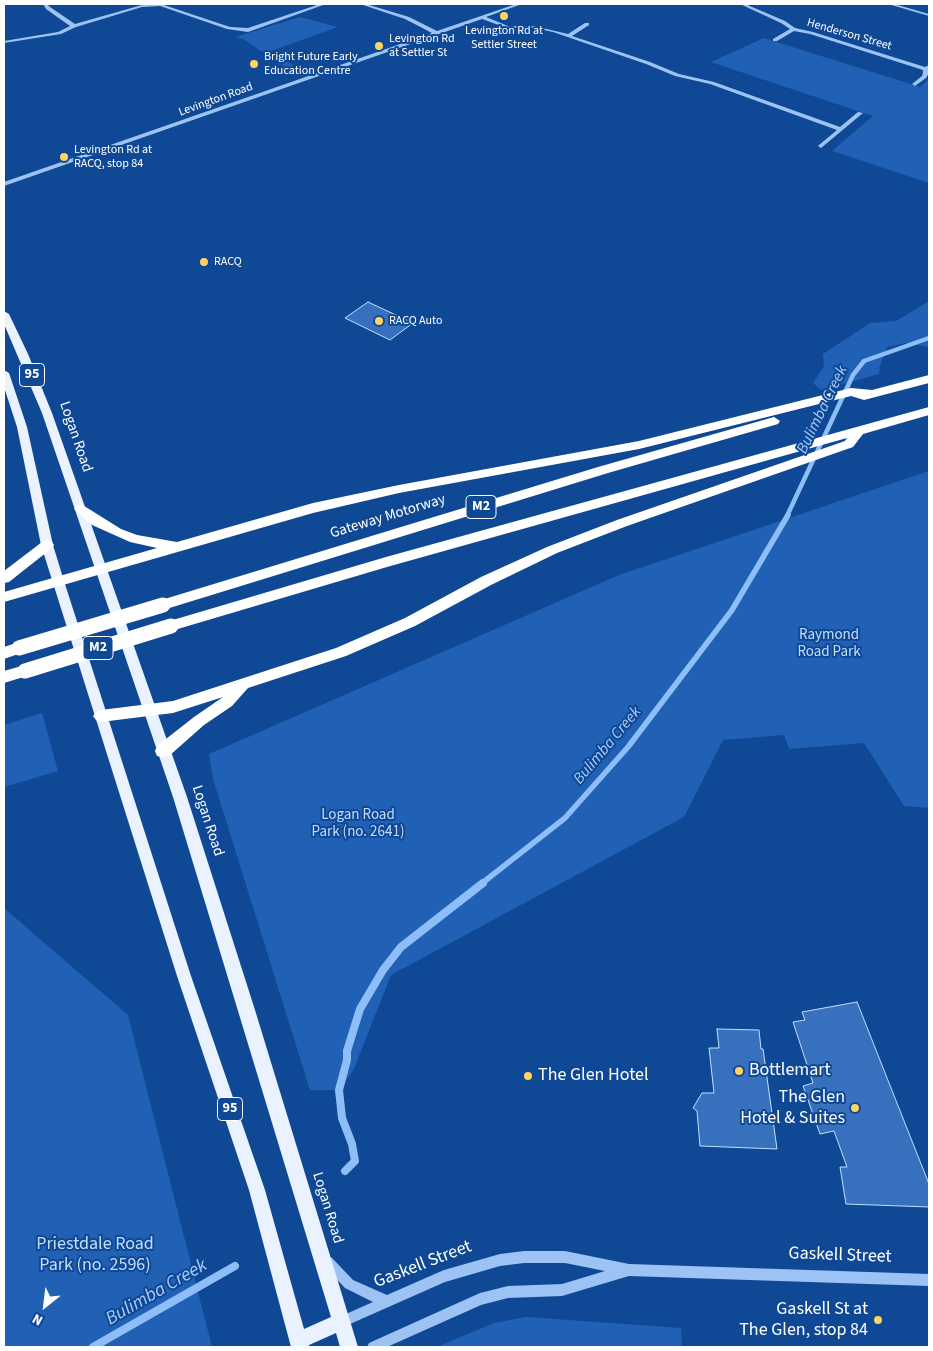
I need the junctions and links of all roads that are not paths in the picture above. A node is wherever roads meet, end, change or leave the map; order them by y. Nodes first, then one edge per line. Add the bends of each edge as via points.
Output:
1 (45, 4) edge
2 (324, 4) edge
3 (362, 4) edge
4 (520, 4) edge
5 (742, 4) edge
6 (890, 4) edge
7 (929, 15) edge
8 (481, 17) junction
9 (587, 24) dead end
10 (74, 26) junction
11 (793, 29) junction
12 (436, 33) junction
13 (568, 36) junction
14 (775, 40) dead end
15 (4, 42) edge
16 (927, 68) edge
17 (915, 84) dead end
18 (860, 112) dead end
19 (841, 129) junction
20 (821, 146) dead end
21 (4, 184) edge
22 (4, 314) edge
23 (4, 373) edge
24 (929, 379) edge
25 (801, 409) junction
26 (929, 411) edge
27 (799, 454) junction
28 (81, 509) junction
29 (48, 545) junction
30 (175, 546) junction
31 (100, 569) junction
32 (4, 578) edge
33 (58, 581) junction
34 (4, 597) edge
35 (4, 653) edge
36 (4, 677) edge
37 (243, 685) junction
38 (150, 711) junction
39 (101, 716) junction
40 (163, 751) junction
41 (321, 1254) junction
42 (629, 1270) junction
43 (929, 1280) edge
44 (385, 1301) junction
45 (341, 1322) junction
46 (299, 1344) edge
47 (349, 1347) edge
48 (373, 1347) edge

1 - 10 street
2 - 10 street via 248,30 229,28 160,5
3 - 12 street via 407,18
4 - 8 street, Levington Road
5 - 11 street, Henderson Street
6 - 7 street
8 - 12 street, Levington Road
8 - 13 street via 507,27 534,27
9 - 13 street
10 - 15 street via 59,33
11 - 14 street
11 - 16 street, Henderson Street
12 - 21 street, Levington Road
13 - 19 street via 677,75 712,82
16 - 17 street via 924,77
18 - 19 street
19 - 20 street
22 - 28 main road, Logan Road / 95 via 38,390
23 - 29 main road, 95 via 22,427
24 - 25 highway, Gateway Motorway / M2
25 - 30 highway via 639,445 398,489
25 - 35 highway, Gateway Motorway / M2, bridge
26 - 27 highway via 858,431 849,444
27 - 36 highway, M2, bridge via 386,562
27 - 37 highway via 561,546 380,636
28 - 30 highway via 116,532
28 - 31 main road, Logan Road / 95
29 - 32 highway
29 - 33 main road, 95
30 - 31 highway
31 - 33 highway
31 - 38 main road, Logan Road / 95
33 - 34 highway
33 - 39 main road, 95
37 - 38 highway
37 - 40 highway via 227,702
38 - 39 highway
38 - 40 main road, Logan Road / 95
39 - 46 main road, 95 via 257,1190
40 - 41 main road, Logan Road / 95 via 201,862
41 - 44 street via 349,1284
41 - 45 main road, Logan Road / 95
42 - 43 street, Gaskell Street
42 - 44 street, Gaskell Street via 566,1257 500,1260 444,1276
42 - 48 street, Gaskell Street via 562,1290 508,1292 480,1299
44 - 45 street, Gaskell Street
45 - 46 main road, Gaskell Street
45 - 47 main road, Logan Road / 95

